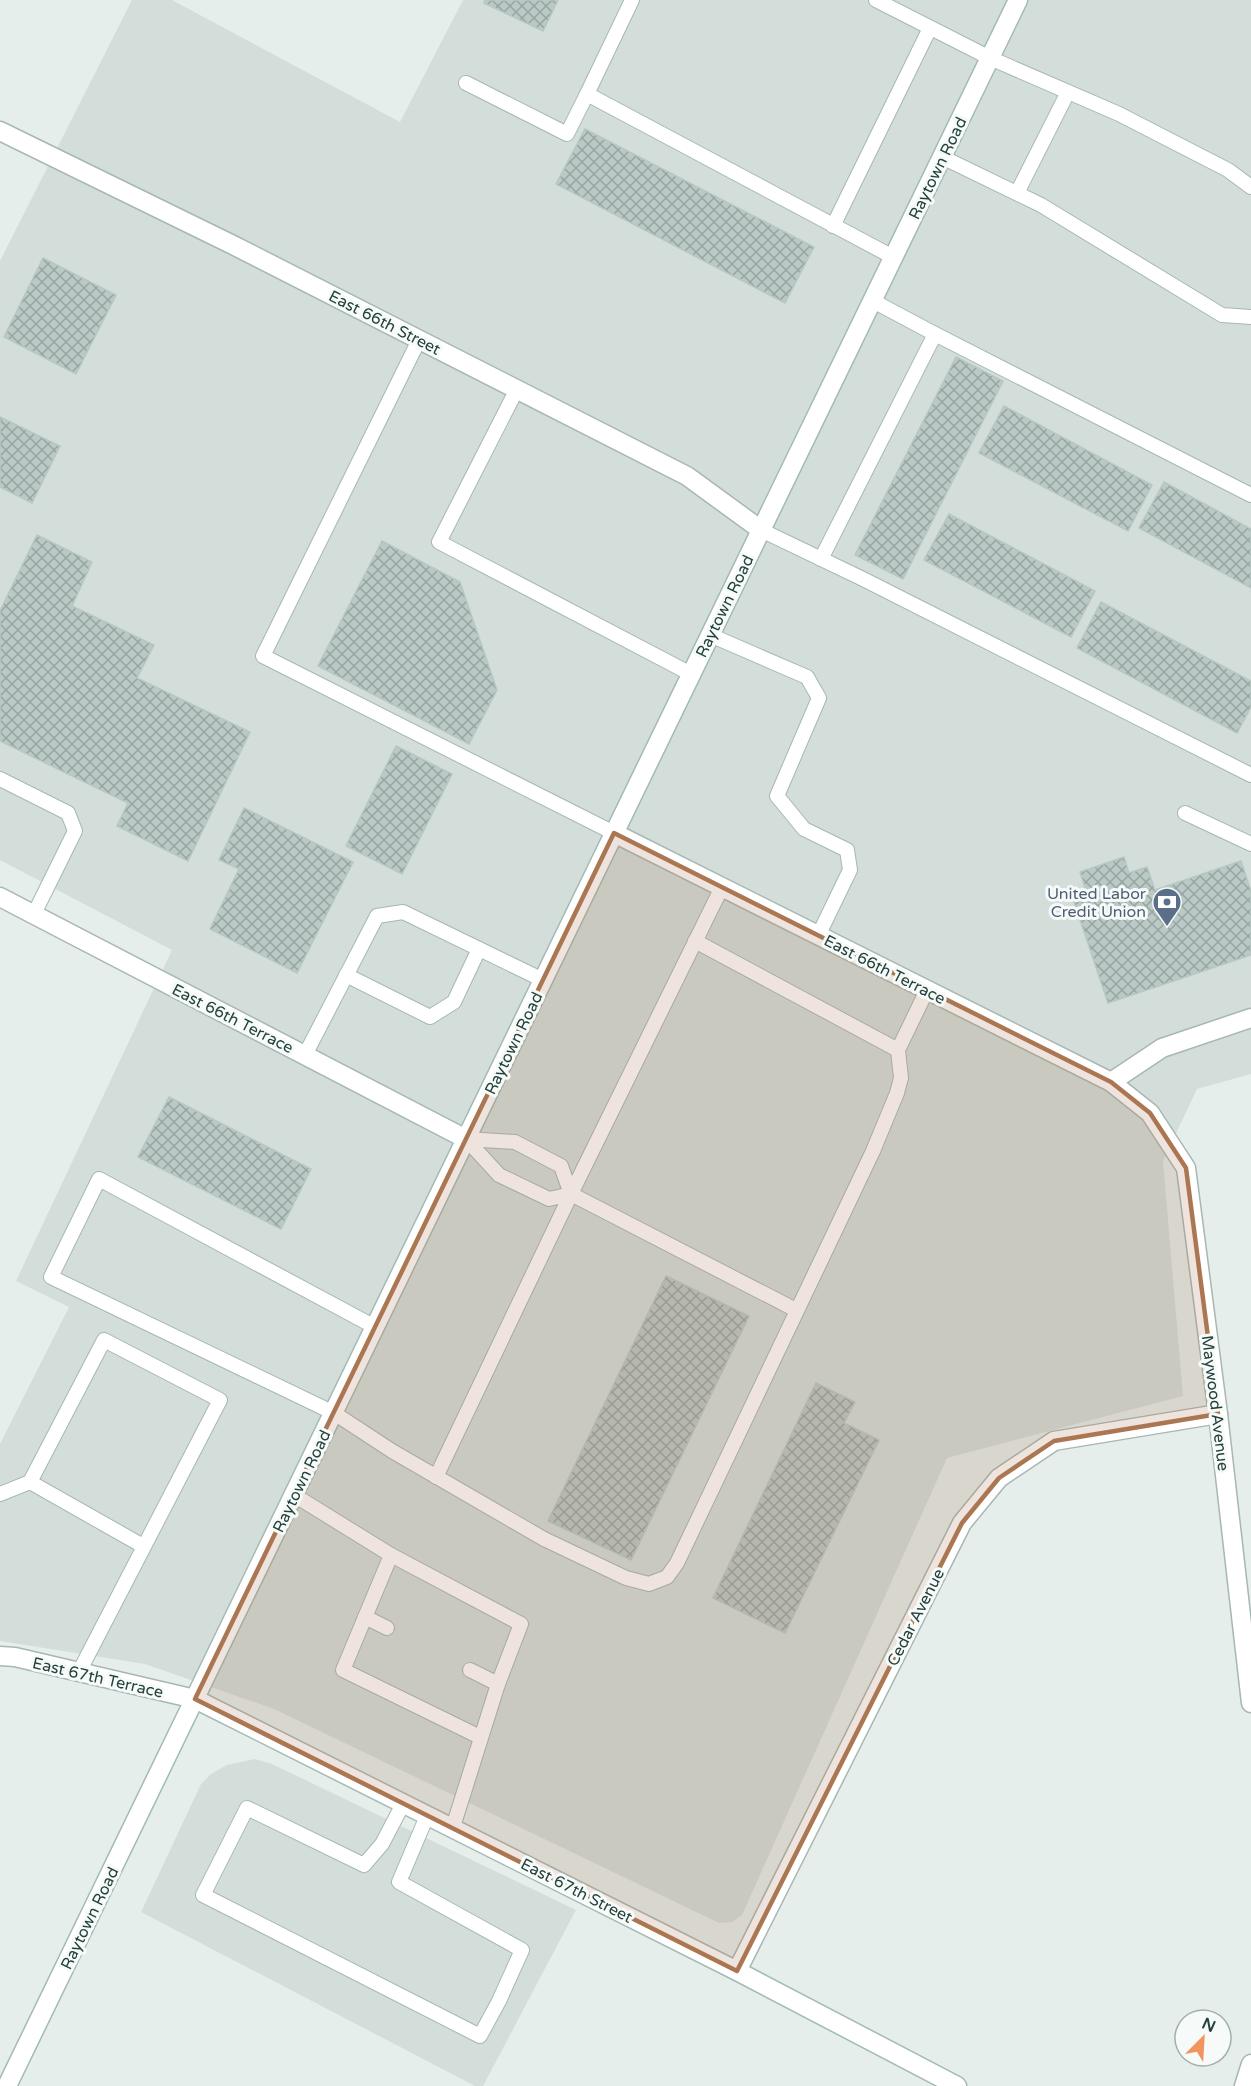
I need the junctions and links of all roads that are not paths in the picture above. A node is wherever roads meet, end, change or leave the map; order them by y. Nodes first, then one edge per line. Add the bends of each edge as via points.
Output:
1 (632, 0) edge
2 (876, 0) edge
3 (1018, 0) edge
4 (930, 28) junction
5 (990, 58) junction
6 (466, 83) dead end
7 (1068, 92) junction
8 (586, 94) junction
9 (0, 131) edge
10 (942, 157) junction
11 (1251, 187) edge
12 (1017, 193) junction
13 (833, 226) junction
14 (893, 257) junction
15 (873, 301) junction
16 (1251, 317) edge
17 (935, 334) junction
18 (419, 340) junction
19 (517, 388) junction
20 (1251, 495) edge
21 (761, 530) junction
22 (821, 559) junction
23 (710, 635) junction
24 (691, 674) junction
25 (1251, 775) edge
26 (0, 779) edge
27 (1185, 813) dead end
28 (614, 833) junction
29 (1251, 844) edge
30 (722, 887) junction
31 (0, 897) edge
32 (34, 914) junction
33 (818, 936) junction
34 (695, 941) junction
35 (479, 949) junction
36 (346, 975) junction
37 (543, 980) junction
38 (927, 990) junction
39 (1251, 1018) edge
40 (898, 1050) junction
41 (304, 1055) junction
42 (1111, 1082) junction
43 (1150, 1113) joint
44 (466, 1139) junction
45 (571, 1194) junction
46 (796, 1310) junction
47 (375, 1327) junction
48 (334, 1413) junction
49 (1218, 1414) junction
50 (436, 1477) junction
51 (30, 1482) junction
52 (0, 1494) edge
53 (294, 1495) junction
54 (143, 1546) junction
55 (391, 1555) junction
56 (365, 1617) junction
57 (387, 1628) dead end
58 (0, 1656) edge
59 (470, 1670) dead end
60 (80, 1672) junction
61 (498, 1684) junction
62 (195, 1699) junction
63 (1251, 1703) edge
64 (480, 1737) junction
65 (403, 1804) junction
66 (427, 1816) junction
67 (453, 1827) junction
68 (737, 1971) junction
69 (1251, 2064) edge
70 (7, 2086) edge
71 (957, 2086) edge
72 (1244, 2086) edge

1 - 8 lane
2 - 4 lane
3 - 5 street, Raytown Road
4 - 5 lane
4 - 13 lane
5 - 7 lane
5 - 10 street, Raytown Road
6 - 8 lane via 567,134
7 - 11 lane via 1218,165
7 - 12 lane
8 - 13 lane
9 - 18 street, East 66th Street
10 - 12 lane
10 - 14 street, Raytown Road
12 - 16 lane via 1222,315
13 - 14 lane
14 - 15 street, Raytown Road
15 - 17 lane
15 - 21 street, Raytown Road
17 - 20 lane
17 - 22 lane
18 - 19 street, East 66th Street
18 - 28 lane via 263,656
19 - 21 street, East 66th Street via 687,476
19 - 24 lane via 439,542
21 - 22 lane
21 - 23 street, Raytown Road
22 - 25 lane
23 - 24 street, Raytown Road
23 - 33 lane via 807,677 819,698 777,796 804,829 847,850 850,870
24 - 28 street, Raytown Road
26 - 32 lane via 68,813 75,831
27 - 29 lane
28 - 30 street, East 66th Terrace
28 - 37 street, Raytown Road
30 - 33 street, East 66th Terrace
30 - 34 lane
31 - 32 street, East 66th Terrace
32 - 41 street, East 66th Terrace
33 - 38 street, East 66th Terrace
34 - 40 lane
34 - 45 lane
35 - 36 lane via 403,912 377,916
35 - 36 lane via 454,1002 430,1017
35 - 37 lane
36 - 41 lane
37 - 44 street, Raytown Road
38 - 40 lane
38 - 42 street, East 66th Terrace
39 - 42 street via 1162,1048
40 - 46 lane via 901,1078 897,1093
41 - 44 street, East 66th Terrace
42 - 43 street, East 66th Terrace
43 - 49 street, Maywood Avenue via 1186,1168
44 - 45 lane via 499,1175 549,1199
44 - 45 lane via 515,1142 561,1166
44 - 47 street, Raytown Road
45 - 46 lane
45 - 50 lane
46 - 50 lane via 677,1563 667,1576 649,1584 626,1578 544,1539
47 - 48 street, Raytown Road
47 - 48 lane via 99,1179 51,1277
48 - 50 lane
48 - 53 street, Raytown Road
49 - 63 street, Maywood Avenue
49 - 68 street, Cedar Avenue via 1054,1441 999,1478 962,1523
51 - 52 lane
51 - 54 lane
51 - 54 lane via 104,1340 220,1400
53 - 55 lane
53 - 62 street, Raytown Road
54 - 60 lane
55 - 56 lane
55 - 61 lane via 521,1624
56 - 57 lane
56 - 64 lane via 342,1670
58 - 60 street, East 67th Terrace
59 - 61 lane
60 - 62 street, East 67th Terrace
61 - 64 lane
62 - 65 street, East 67th Street
62 - 70 street, Raytown Road
64 - 67 lane
65 - 66 street, East 67th Street
65 - 66 lane via 382,1844 364,1865 247,1808 203,1895 480,2036 522,1950 399,1882
66 - 67 street, East 67th Street
67 - 68 street, East 67th Street
68 - 71 street, East 67th Street
69 - 72 street

